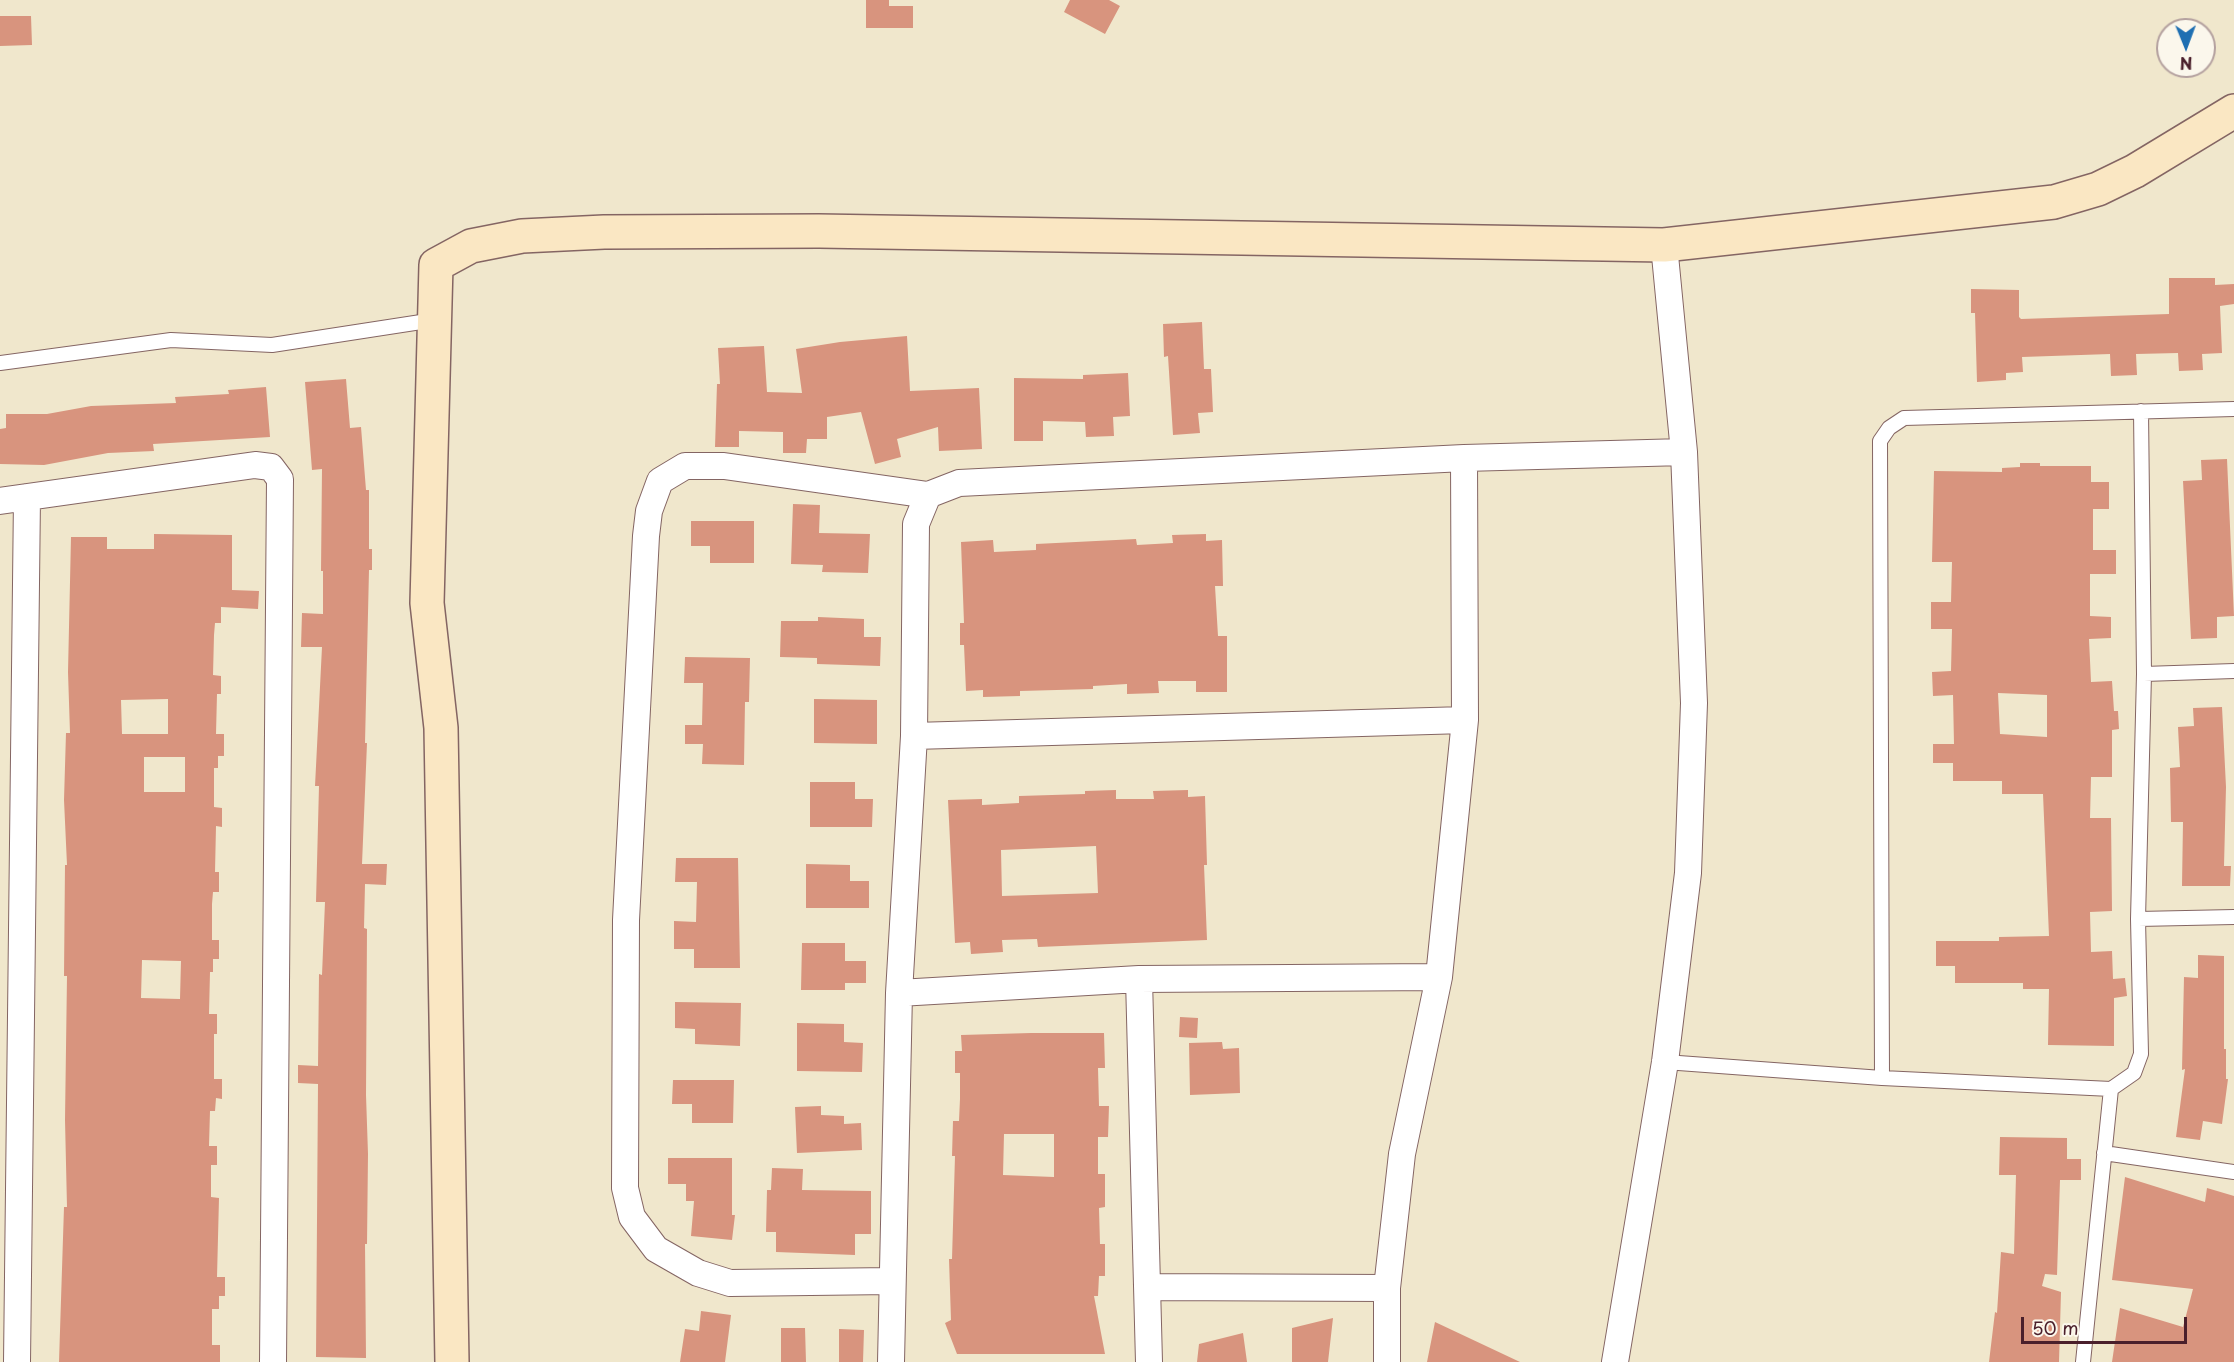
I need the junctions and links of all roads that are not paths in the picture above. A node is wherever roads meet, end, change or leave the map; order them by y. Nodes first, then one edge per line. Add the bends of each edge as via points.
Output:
1 (2234, 111) edge
2 (1664, 245) junction
3 (434, 321) junction
4 (0, 363) edge
5 (2234, 409) edge
6 (2140, 411) junction
7 (1684, 452) junction
8 (1464, 458) junction
9 (928, 495) junction
10 (27, 497) junction
11 (0, 501) edge
12 (2234, 671) edge
13 (2144, 674) junction
14 (1465, 720) junction
15 (914, 736) junction
16 (2234, 917) edge
17 (2138, 919) junction
18 (1439, 977) junction
19 (1139, 979) junction
20 (899, 993) junction
21 (1665, 1062) junction
22 (1882, 1078) junction
23 (2111, 1089) junction
24 (2104, 1153) junction
25 (2234, 1172) edge
26 (891, 1281) junction
27 (1147, 1287) junction
28 (1387, 1288) junction
29 (17, 1362) edge
30 (273, 1362) edge
31 (452, 1362) edge
32 (891, 1362) edge
33 (1149, 1362) edge
34 (1387, 1362) edge
35 (1615, 1362) edge
36 (2084, 1362) edge

1 - 2 street via 2135,171 2098,189 2054,202
2 - 3 street via 819,231 534,236 471,246 436,265
2 - 7 street
3 - 4 lane via 272,345 171,339
3 - 31 street via 427,603 441,728
5 - 6 lane
6 - 13 lane
6 - 22 lane via 1904,418 1889,428 1880,441
7 - 8 street
7 - 21 street via 1694,703 1689,862
8 - 9 street via 959,483
8 - 14 street
9 - 15 street via 916,524
9 - 26 street via 724,466 685,466 660,482 649,511 646,536 626,920 625,1188 632,1217 656,1249 698,1273 730,1283
10 - 11 street
10 - 29 street
10 - 30 street via 255,465 271,467 280,479
12 - 13 lane
13 - 17 lane
14 - 15 street
14 - 18 street
15 - 20 street
16 - 17 lane
17 - 23 lane via 2141,1054 2134,1073
18 - 19 street
18 - 28 street via 1402,1154
19 - 20 street
19 - 27 street
20 - 26 street
21 - 22 lane
21 - 35 street
22 - 23 lane
23 - 24 lane
24 - 25 lane
24 - 36 lane
26 - 32 street
27 - 28 street
27 - 33 street
28 - 34 street

